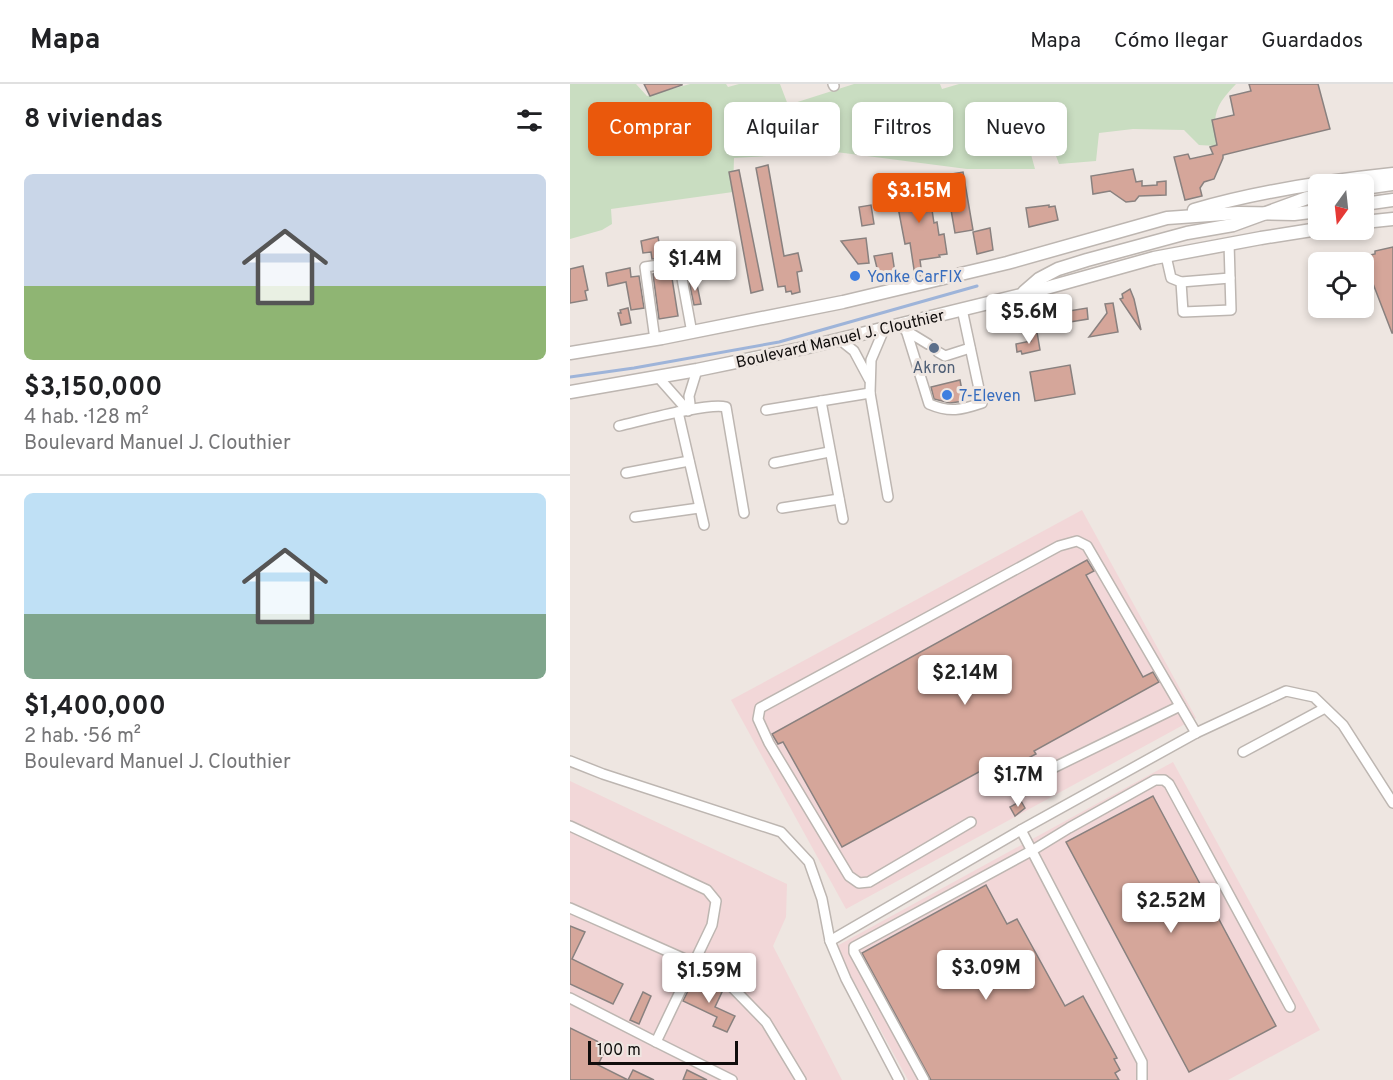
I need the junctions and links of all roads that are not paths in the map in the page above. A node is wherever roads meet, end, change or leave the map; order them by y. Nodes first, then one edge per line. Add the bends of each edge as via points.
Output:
1 (1393, 174) edge
2 (1393, 184) edge
3 (1374, 187) edge
4 (1308, 198) edge
5 (1393, 200) edge
6 (1374, 203) edge
7 (1308, 212) edge
8 (1263, 213) junction
9 (1167, 218) junction
10 (1393, 219) edge
11 (1374, 221) edge
12 (1308, 231) edge
13 (1229, 243) junction
14 (1166, 256) junction
15 (1230, 278) junction
16 (1180, 282) junction
17 (1021, 295) junction
18 (962, 309) junction
19 (885, 327) junction
20 (903, 328) junction
21 (692, 333) junction
22 (839, 339) junction
23 (655, 340) junction
24 (928, 344) dead end
25 (970, 348) junction
26 (938, 352) dead end
27 (570, 354) edge
28 (697, 370) junction
29 (658, 377) junction
30 (870, 381) junction
31 (570, 392) edge
32 (870, 393) junction
33 (820, 401) junction
34 (766, 410) dead end
35 (683, 412) junction
36 (619, 426) dead end
37 (829, 452) junction
38 (689, 461) junction
39 (774, 464) dead end
40 (626, 473) dead end
41 (888, 497) dead end
42 (838, 499) junction
43 (699, 508) junction
44 (782, 508) dead end
45 (744, 513) dead end
46 (635, 517) dead end
47 (843, 519) dead end
48 (704, 525) dead end
49 (1180, 706) junction
50 (1325, 708) junction
51 (1196, 733) junction
52 (1243, 752) dead end
53 (570, 761) edge
54 (1055, 767) dead end
55 (1393, 803) edge
56 (971, 822) dead end
57 (570, 826) edge
58 (1021, 830) junction
59 (1033, 850) junction
60 (570, 908) edge
61 (830, 941) junction
62 (694, 963) junction
63 (570, 998) edge
64 (1290, 1007) dead end
65 (656, 1042) junction
66 (732, 1080) edge
67 (801, 1080) edge
68 (899, 1080) edge
69 (924, 1080) edge
70 (1142, 1080) edge

1 - 9 main road via 1265,193
2 - 3 main road
4 - 8 main road
5 - 6 main road
7 - 8 main road, Boulevard Manuel J. Clouthier
8 - 9 main road, Boulevard Manuel J. Clouthier
8 - 17 main road via 1233,225 1187,233 1058,269
9 - 21 main road, Boulevard Manuel J. Clouthier via 913,286
10 - 11 main road
12 - 13 main road, Boulevard Manuel J. Clouthier
13 - 14 main road, Boulevard Manuel J. Clouthier
13 - 15 street
14 - 16 street via 1171,278
14 - 17 main road, Boulevard Manuel J. Clouthier
15 - 16 street
15 - 16 street via 1231,310 1183,312
17 - 18 main road, Boulevard Manuel J. Clouthier
18 - 20 main road, Boulevard Manuel J. Clouthier
18 - 25 street
19 - 20 main road, Boulevard Manuel J. Clouthier
19 - 22 main road, Boulevard Manuel J. Clouthier
19 - 30 street via 871,360
20 - 24 street
20 - 25 street via 928,404 943,411 982,403
21 - 23 main road, Boulevard Manuel J. Clouthier
21 - 23 street via 679,262 645,267
22 - 28 main road, Boulevard Manuel J. Clouthier
22 - 30 street via 854,351
23 - 27 main road, Boulevard Manuel J. Clouthier
25 - 26 street via 945,356
28 - 29 main road, Boulevard Manuel J. Clouthier
28 - 35 street via 690,404
29 - 31 main road, Boulevard Manuel J. Clouthier
29 - 35 street
30 - 32 street
32 - 33 street
32 - 41 street
33 - 34 street
33 - 37 street
35 - 36 street
35 - 38 street
35 - 45 street via 726,407
37 - 39 street
37 - 42 street
38 - 40 street
38 - 43 street
42 - 44 street
42 - 47 street
43 - 46 street
43 - 48 street
49 - 51 street
49 - 54 street
49 - 56 street via 1087,546 1077,541 1059,546 760,708 758,719 769,743 849,876 859,883 869,882
50 - 51 street via 1314,697 1286,690
50 - 52 street
50 - 55 street via 1343,725
51 - 58 street
53 - 61 street via 781,832 809,862 822,899
57 - 62 street via 707,890 716,901 712,925
58 - 59 street
58 - 61 street
59 - 64 street via 1155,780 1164,780
59 - 69 street via 854,947
59 - 70 street via 1142,1062
60 - 62 street
61 - 68 street
62 - 65 street
62 - 67 street via 730,985 766,1022
63 - 65 street
65 - 66 street

